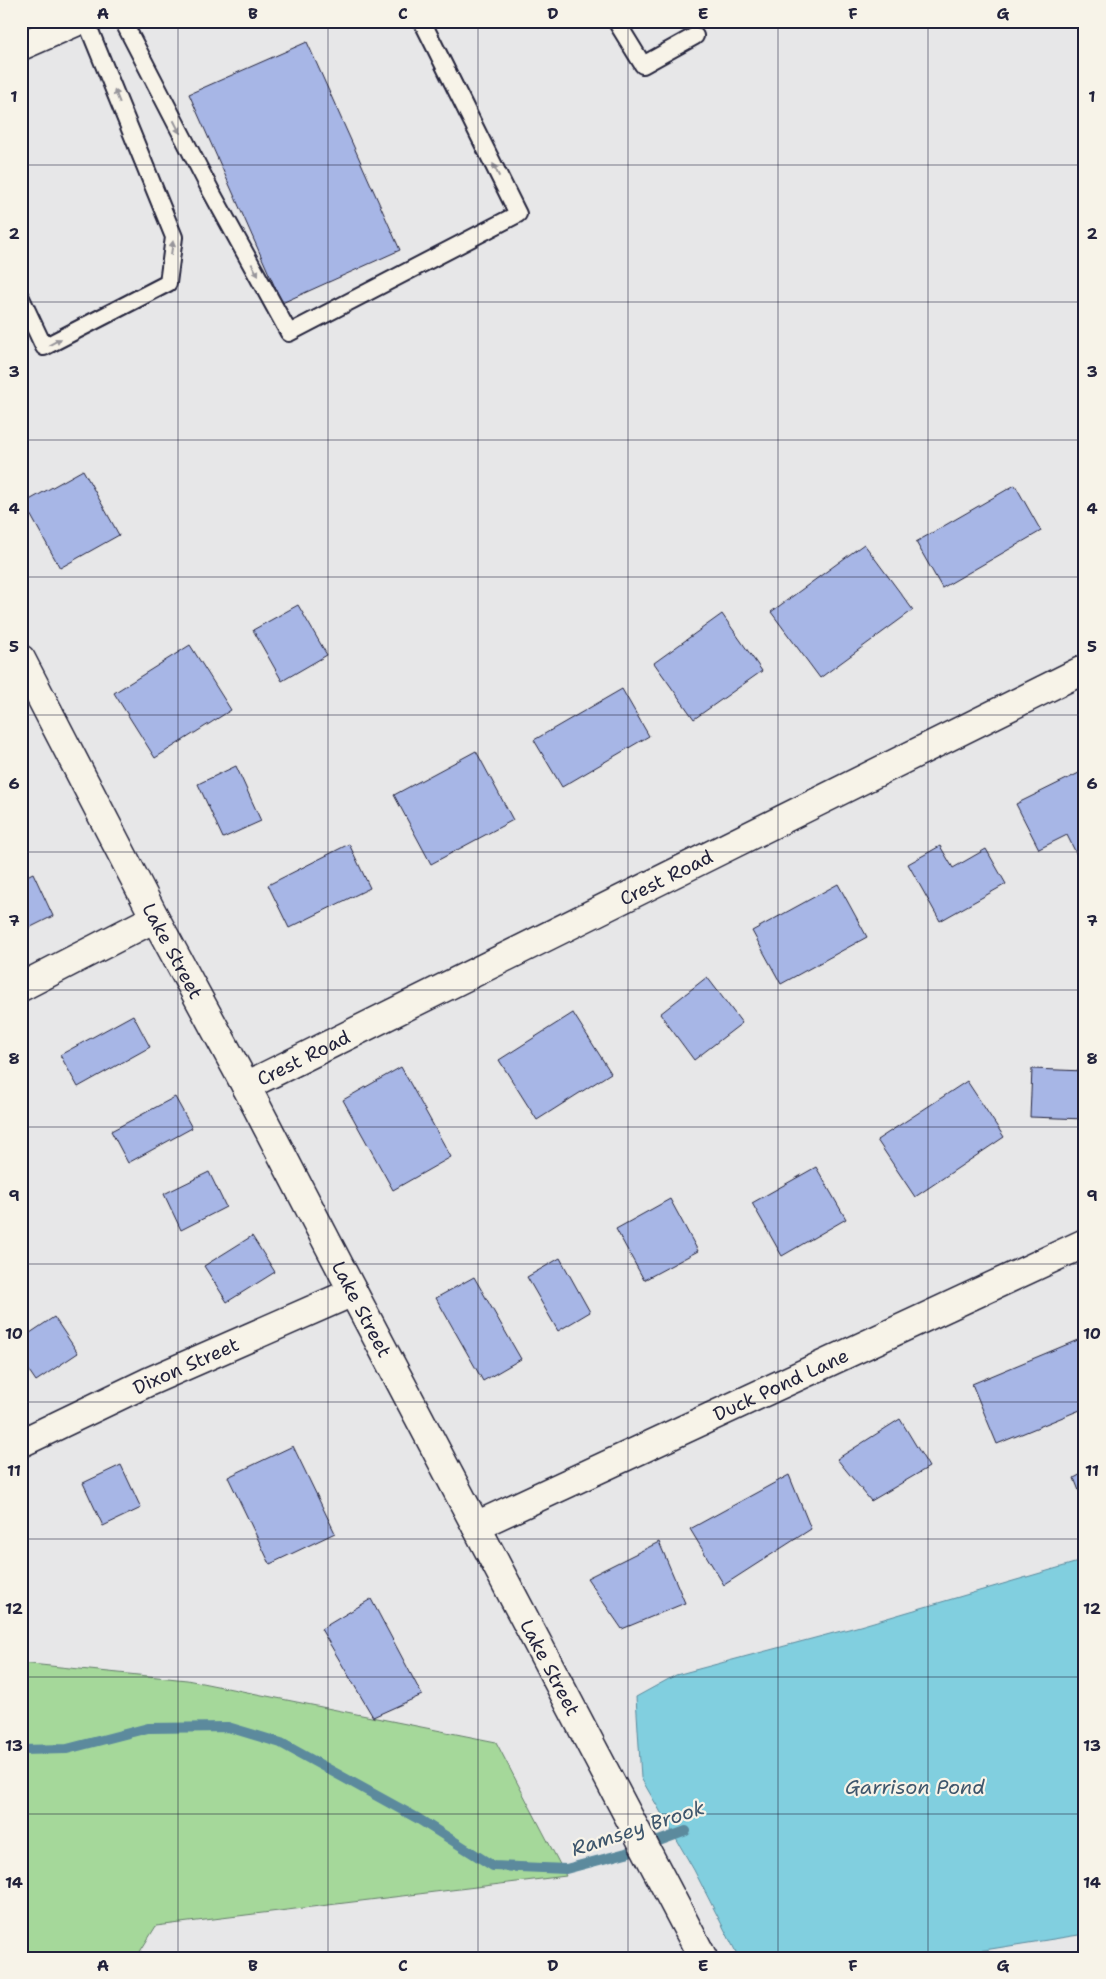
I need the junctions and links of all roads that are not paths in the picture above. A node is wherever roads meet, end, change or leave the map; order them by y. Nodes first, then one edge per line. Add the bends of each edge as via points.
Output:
1 (78, 21) edge
2 (86, 21) edge
3 (123, 21) edge
4 (422, 21) edge
5 (616, 21) edge
6 (695, 36) dead end
7 (21, 46) edge
8 (21, 298) edge
9 (21, 659) edge
10 (1085, 669) edge
11 (156, 918) junction
12 (21, 987) edge
13 (246, 1086) junction
14 (1085, 1243) edge
15 (353, 1292) junction
16 (21, 1443) edge
17 (476, 1526) junction
18 (703, 1958) edge

1 - 7 street
8 -> 2 lane via 44,347 168,283 174,237
3 -> 4 lane via 289,333 518,214
5 - 6 lane via 643,65
9 - 11 street, Lake Street
10 - 13 street, Crest Road
11 - 12 street
11 - 13 street, Lake Street
13 - 15 street, Lake Street
14 - 17 street, Duck Pond Lane
15 - 16 street, Dixon Street via 148,1382
15 - 17 street, Lake Street
17 - 18 street, Lake Street

